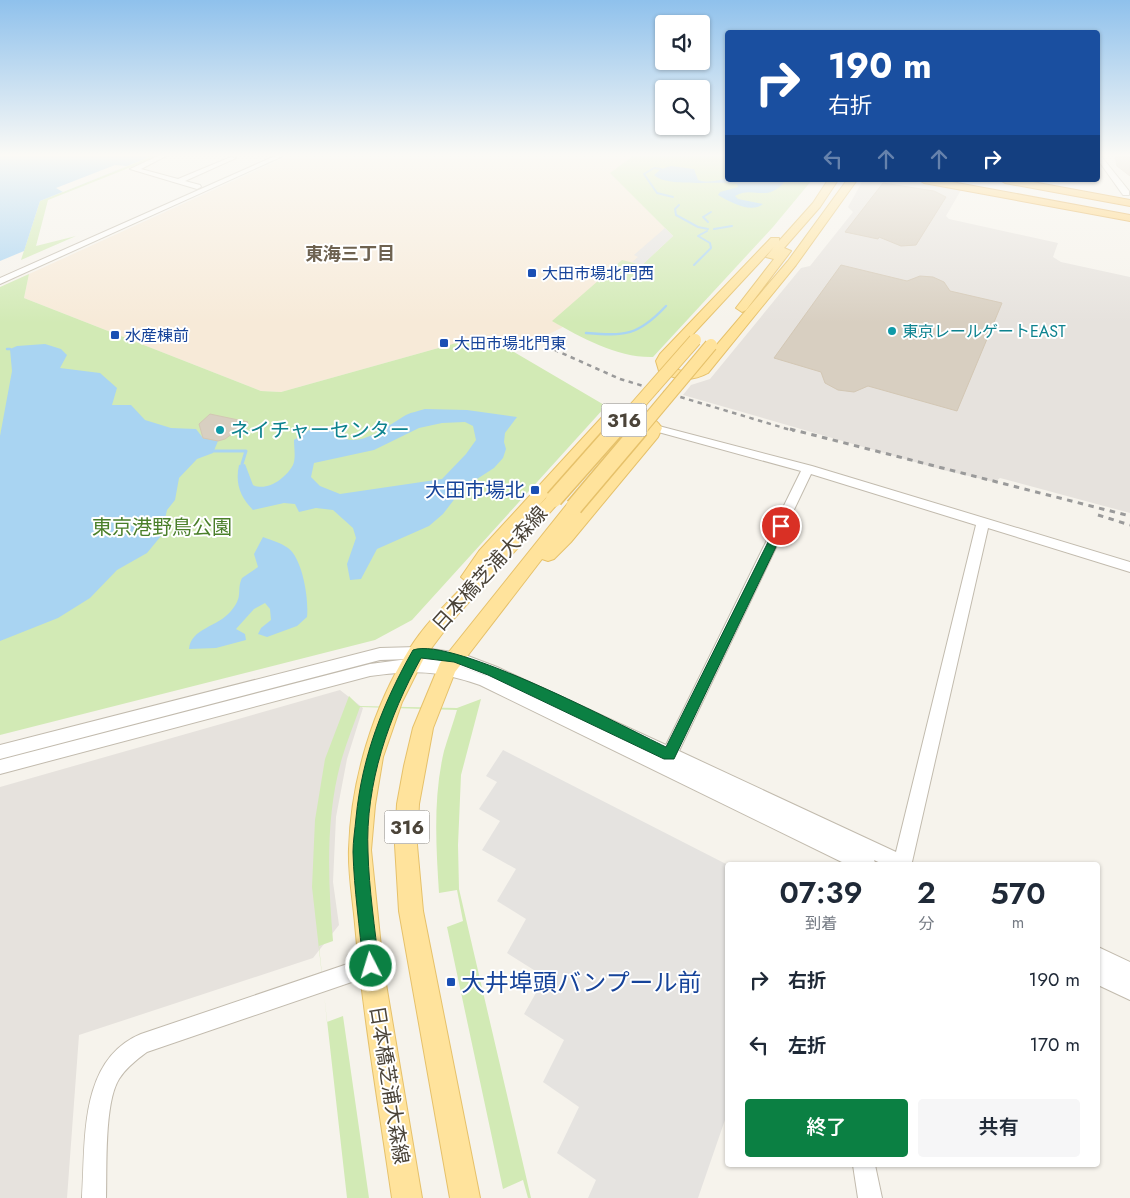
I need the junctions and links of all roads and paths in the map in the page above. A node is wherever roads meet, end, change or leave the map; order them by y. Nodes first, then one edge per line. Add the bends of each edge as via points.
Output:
1 (145, 212) edge
2 (151, 212) edge
3 (797, 212) edge
4 (811, 212) edge
5 (820, 212) edge
6 (831, 212) edge
7 (1102, 212) edge
8 (1105, 212) edge
9 (1130, 217) edge
10 (775, 240) junction
11 (805, 244) junction
12 (20, 269) junction
13 (0, 276) edge
14 (0, 281) edge
15 (723, 308) junction
16 (738, 312) junction
17 (655, 428) junction
18 (808, 469) junction
19 (983, 522) junction
20 (1130, 567) edge
21 (498, 603) junction
22 (445, 618) junction
23 (413, 659) junction
24 (451, 663) junction
25 (0, 752) edge
26 (669, 755) junction
27 (0, 767) edge
28 (861, 862) edge
29 (896, 862) edge
30 (903, 862) edge
31 (1100, 958) edge
32 (371, 966) junction
33 (1130, 972) edge
34 (1100, 976) edge
35 (1130, 990) edge
36 (864, 1167) edge
37 (94, 1198) edge
38 (407, 1198) edge
39 (465, 1198) edge
40 (870, 1198) edge

1 - 12 street
2 - 12 street
3 - 10 main road, 316
4 - 15 main road, 日本橋芝浦大森線 / 316
5 - 16 main road, 日本橋芝浦大森線 / 316
6 - 11 main road, 316
7 - 9 highway
8 - 9 highway
10 - 11 main road via 664,357 664,368 688,376 703,370 789,268
10 - 15 main road, 316
11 - 16 main road, 316
12 - 13 street
12 - 14 street
15 - 22 main road, 日本橋芝浦大森線 / 316, bridge
16 - 21 main road, 日本橋芝浦大森線 / 316, bridge
17 - 18 street
17 - 21 main road via 565,538
17 - 22 main road via 650,420 634,414 617,414 609,418 485,555 456,596
18 - 19 street
18 - 26 street
19 - 20 street
19 - 30 street
21 - 24 main road, 日本橋芝浦大森線 / 316
22 - 23 main road, 日本橋芝浦大森線 / 316
23 - 24 street
23 - 25 street via 380,654
23 - 27 street
23 - 32 main road, 日本橋芝浦大森線 / 316 via 382,726 364,805 360,850
24 - 26 street via 492,671
24 - 28 street
24 - 39 main road, 日本橋芝浦大森線 / 316 via 423,728 414,766 408,804 407,876
26 - 29 street
31 - 33 street
32 - 37 street via 141,1044 125,1054 106,1080 100,1097
32 - 38 main road, 日本橋芝浦大森線 / 316
34 - 35 street
36 - 40 street

